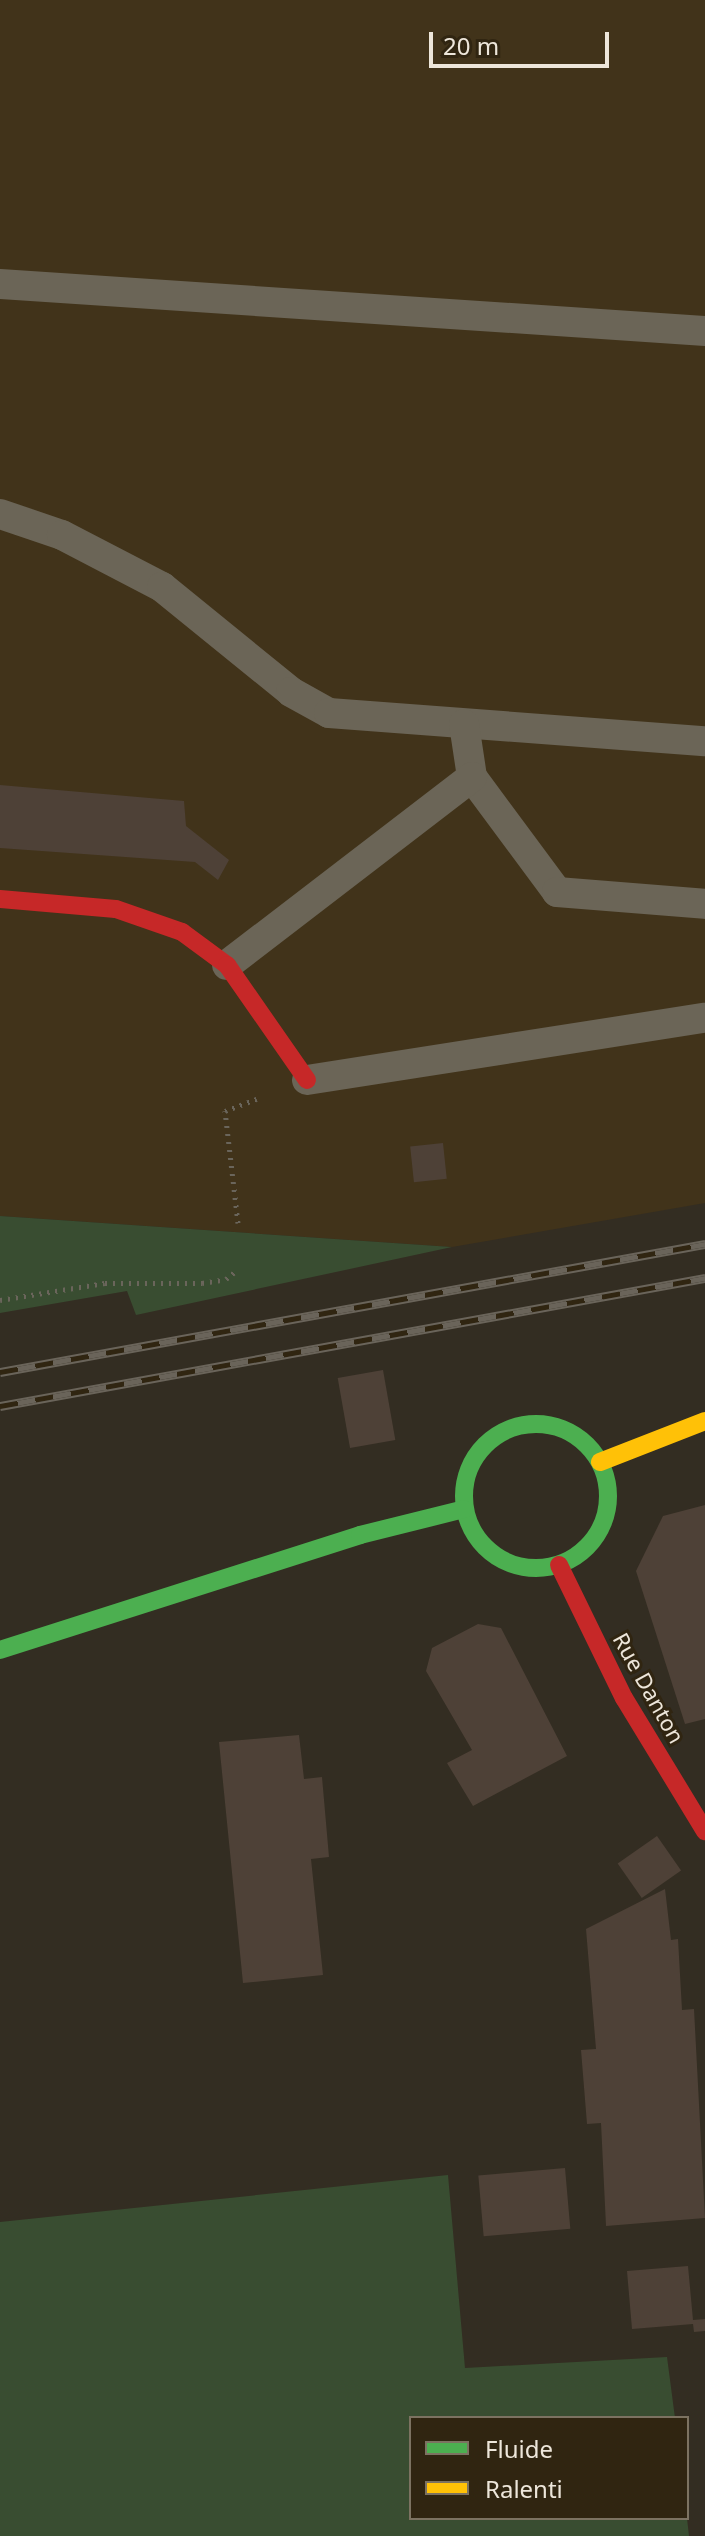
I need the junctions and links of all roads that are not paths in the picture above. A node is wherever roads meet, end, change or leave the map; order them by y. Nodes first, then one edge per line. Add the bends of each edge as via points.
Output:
1 (0, 284) edge
2 (705, 331) edge
3 (0, 514) edge
4 (464, 724) junction
5 (705, 741) edge
6 (472, 777) junction
7 (0, 899) edge
8 (705, 904) edge
9 (227, 965) junction
10 (705, 1018) edge
11 (307, 1080) joint
12 (705, 1421) edge
13 (600, 1462) junction
14 (464, 1509) junction
15 (559, 1565) junction
16 (0, 1650) edge
17 (705, 1831) edge

1 - 2 lane
3 - 4 lane via 62,535 162,587 291,692 329,713
4 - 5 lane
4 - 6 lane
6 - 8 lane via 557,892
6 - 9 lane
7 - 9 street via 128,913 182,932
9 - 11 street
10 - 11 lane
12 - 13 street
13 - 14 street via 586,1444 557,1427 512,1428 483,1445 470,1464
13 - 15 street via 608,1495 605,1517 587,1546
14 - 15 street via 477,1540 504,1561 536,1569
14 - 16 street via 360,1535
15 - 17 street, Rue Danton via 624,1698

